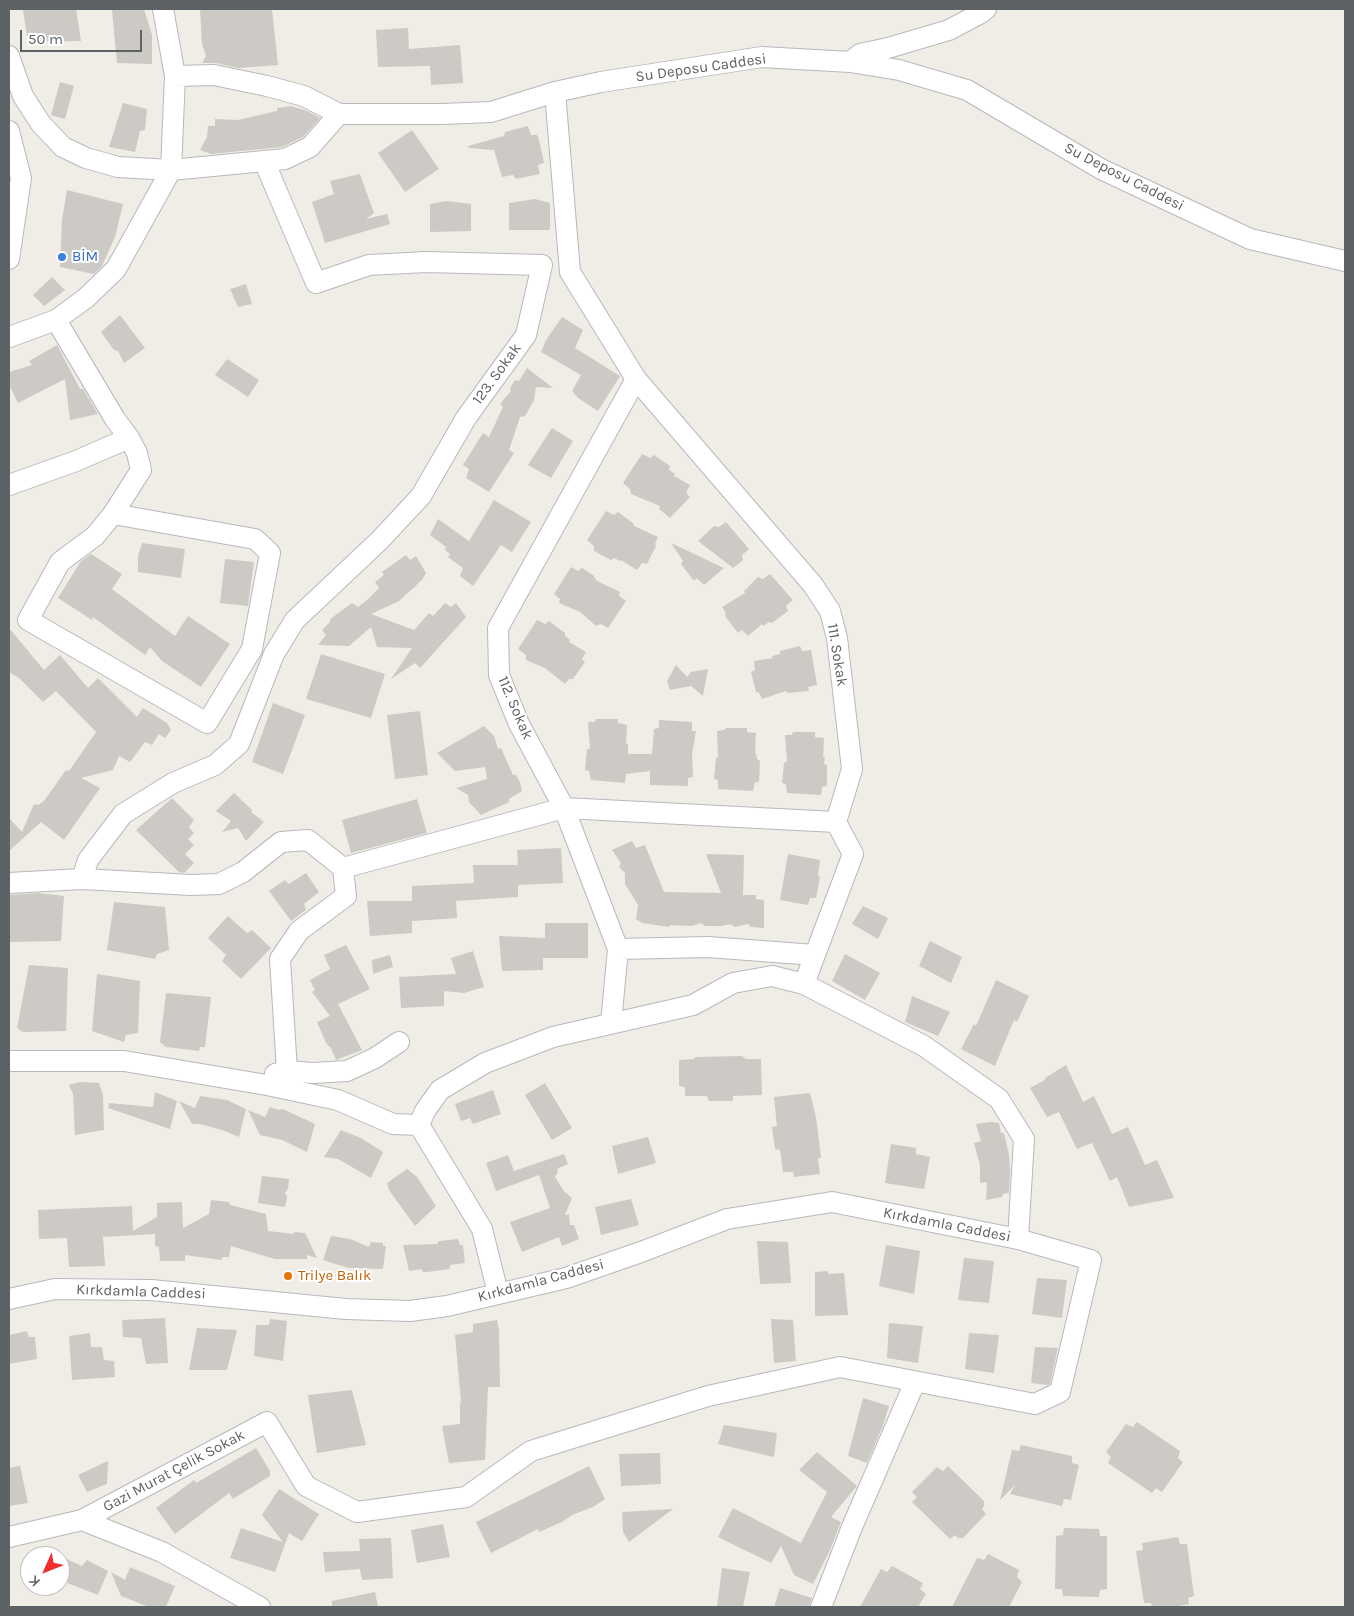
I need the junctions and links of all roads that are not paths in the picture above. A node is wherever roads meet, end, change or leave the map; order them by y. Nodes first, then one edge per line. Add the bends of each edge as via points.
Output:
1 (164, 9) edge
2 (986, 9) edge
3 (9, 56) edge
4 (850, 62) junction
5 (175, 76) junction
6 (555, 92) junction
7 (339, 114) junction
8 (9, 131) edge
9 (264, 162) junction
10 (171, 170) junction
11 (9, 259) edge
12 (1345, 261) edge
13 (542, 265) junction
14 (570, 272) junction
15 (56, 320) junction
16 (9, 338) edge
17 (636, 379) junction
18 (129, 438) junction
19 (9, 485) edge
20 (113, 514) junction
21 (252, 649) junction
22 (274, 654) junction
23 (564, 808) junction
24 (836, 822) junction
25 (343, 868) junction
26 (82, 879) junction
27 (9, 883) edge
28 (618, 949) junction
29 (815, 955) junction
30 (804, 984) junction
31 (612, 1023) junction
32 (399, 1042) dead end
33 (9, 1061) edge
34 (124, 1061) junction
35 (287, 1071) junction
36 (420, 1125) junction
37 (1018, 1239) junction
38 (498, 1293) junction
39 (9, 1298) edge
40 (915, 1382) junction
41 (82, 1520) junction
42 (9, 1538) edge
43 (260, 1607) edge
44 (821, 1607) edge

1 - 5 street
2 - 4 street via 950,30 860,54
3 - 10 street via 23,96 41,124 62,146 86,158 118,167
4 - 6 street, Su Deposu Caddesi via 762,57
4 - 12 street, Su Deposu Caddesi via 899,70 967,90 1101,169 1250,239
5 - 7 street, Su Deposu Caddesi via 214,75 267,86 304,96
5 - 10 street
6 - 7 street, Su Deposu Caddesi via 491,112
6 - 14 street
7 - 9 street via 310,147 285,159
8 - 11 street via 21,178
9 - 10 street
9 - 13 street via 316,283 369,265 426,262
10 - 15 street via 116,269 86,298
13 - 14 street
13 - 22 street, 123. Sokak via 526,335 466,418 421,496 379,541 295,620
14 - 17 street, 111. Sokak
15 - 16 street
15 - 18 street
17 - 23 street, 112. Sokak via 498,628 499,675 519,724
17 - 24 street, 111. Sokak via 813,585 830,611 837,638 852,770
18 - 19 street
18 - 20 street via 137,452 141,470
20 - 21 street via 255,539 270,553
20 - 21 street via 95,536 60,562 28,620 207,723
21 - 22 street
22 - 26 street, 123. Sokak via 239,744 215,765 173,783 123,814 88,860
23 - 24 street
23 - 25 street
23 - 28 street, 112. Sokak
24 - 29 street via 853,854
25 - 26 street via 308,840 281,842 244,872 219,884
25 - 35 street via 346,896 299,931 280,959
26 - 27 street
28 - 29 street via 708,947
28 - 31 street, 112. Sokak
29 - 30 street
30 - 31 street via 772,976 732,982 693,1005
30 - 37 street via 924,1046 999,1098 1024,1140
31 - 36 street via 553,1037 485,1063 440,1090 425,1111
32 - 35 street via 347,1071
33 - 34 street
34 - 35 street via 275,1074
34 - 36 street via 338,1100 393,1124
36 - 38 street via 482,1229
37 - 38 street, Kırkdamla Caddesi via 832,1202 727,1219 566,1278
37 - 40 street, Kırkdamla Caddesi via 1091,1260 1060,1392 1036,1404
38 - 39 street, Kırkdamla Caddesi via 447,1306 410,1311 346,1309 151,1290 55,1289
40 - 41 street, Gazi Murat Çelik Sokak via 840,1367 708,1396 531,1451 466,1497 357,1512 306,1486 267,1422
40 - 44 street
41 - 42 street, Gazi Murat Çelik Sokak
41 - 43 street, Gazi Murat Çelik Sokak via 162,1552

